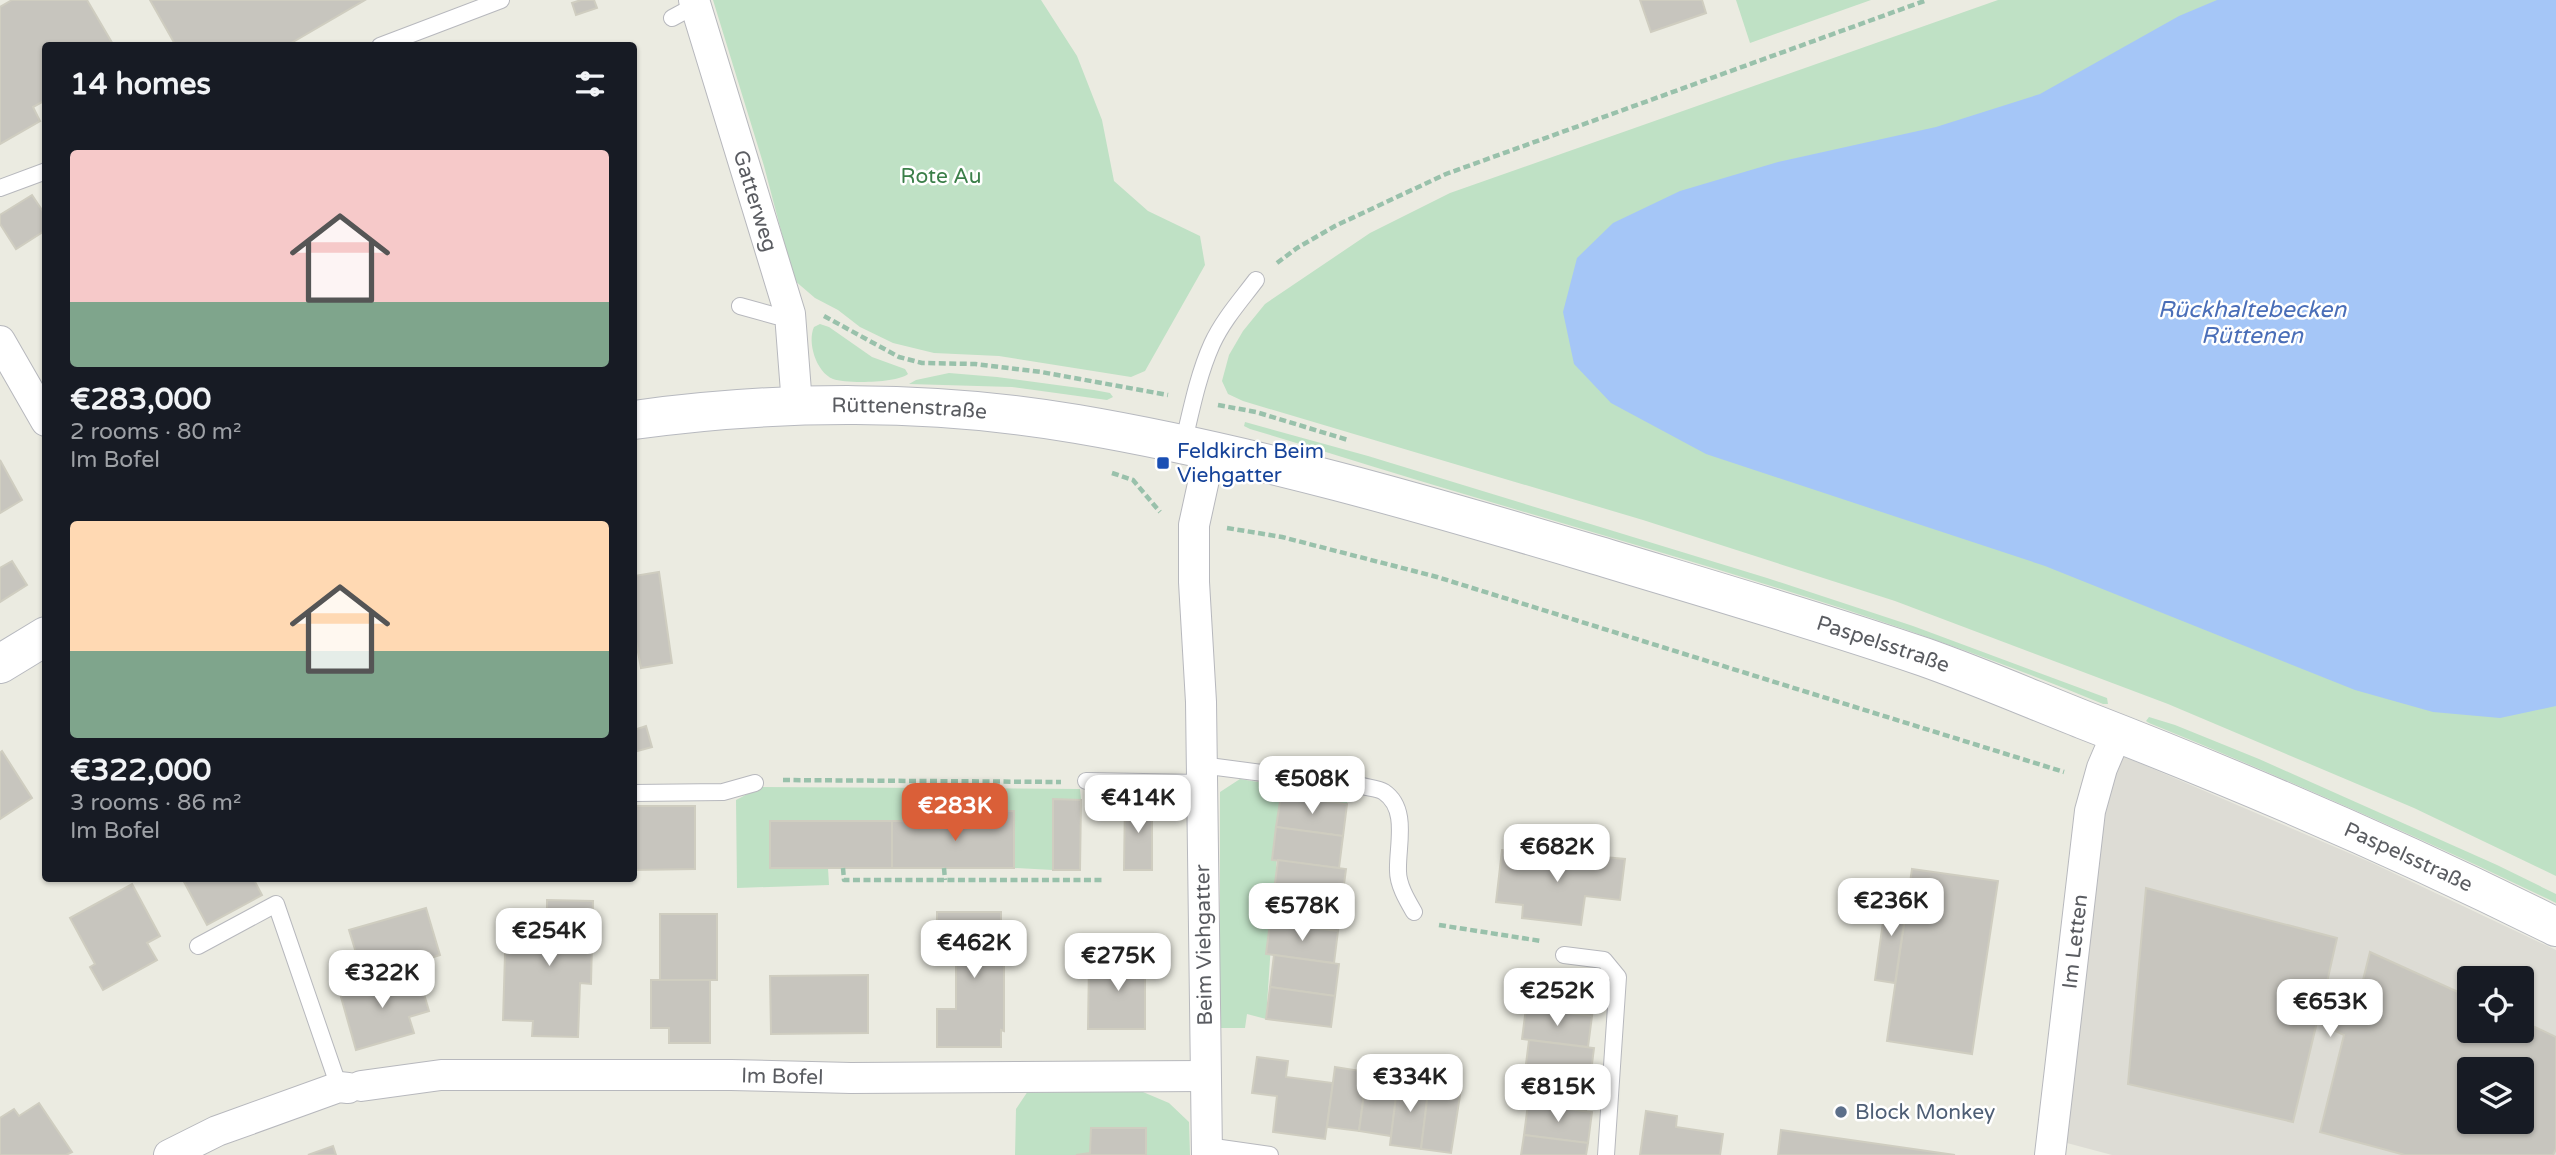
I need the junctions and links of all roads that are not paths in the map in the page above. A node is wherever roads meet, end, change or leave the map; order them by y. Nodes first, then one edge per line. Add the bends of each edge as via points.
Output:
1 (500, 0) edge
2 (688, 8) edge
3 (390, 42) edge
4 (42, 172) edge
5 (0, 188) edge
6 (1256, 280) road end
7 (740, 306) dead end
8 (790, 314) junction
9 (0, 341) edge
10 (797, 405) junction
11 (42, 414) edge
12 (637, 420) edge
13 (1196, 448) junction
14 (42, 638) edge
15 (0, 664) edge
16 (2117, 733) junction
17 (1201, 774) junction
18 (1086, 781) road end
19 (755, 783) road end
20 (637, 793) edge
21 (1414, 912) road end
22 (2556, 927) edge
23 (198, 946) dead end
24 (1564, 955) road end
25 (1205, 1076) junction
26 (349, 1087) junction
27 (1207, 1151) edge
28 (169, 1155) edge
29 (1270, 1155) edge
30 (1606, 1155) edge
31 (2050, 1155) edge

1 - 3 lane
2 - 8 street, Gatterweg
4 - 5 lane
6 - 13 lane via 1212,343 1194,401
7 - 8 lane via 776,316
8 - 10 street, Gatterweg
9 - 11 street
10 - 12 main road, Rüttenenstraße
10 - 13 main road, Rüttenenstraße via 896,406 1072,423
13 - 16 main road, Paspelsstraße via 1274,464 1466,516 1713,590 1925,658
13 - 17 street, Beim Viehgatter via 1194,582
14 - 15 main road
16 - 22 main road, Paspelsstraße via 2249,786
16 - 31 street, Im Letten via 2090,811
17 - 18 lane
17 - 21 lane via 1382,791 1395,804 1399,818 1398,874
17 - 25 street, Beim Viehgatter
19 - 20 lane via 723,792
23 - 26 lane via 276,904
24 - 30 lane via 1604,960 1618,977
25 - 26 street, Im Bofel via 441,1075
25 - 27 street, Beim Viehgatter
26 - 28 street, Im Bofel via 217,1131
27 - 29 lane, Beim Viehgatter

